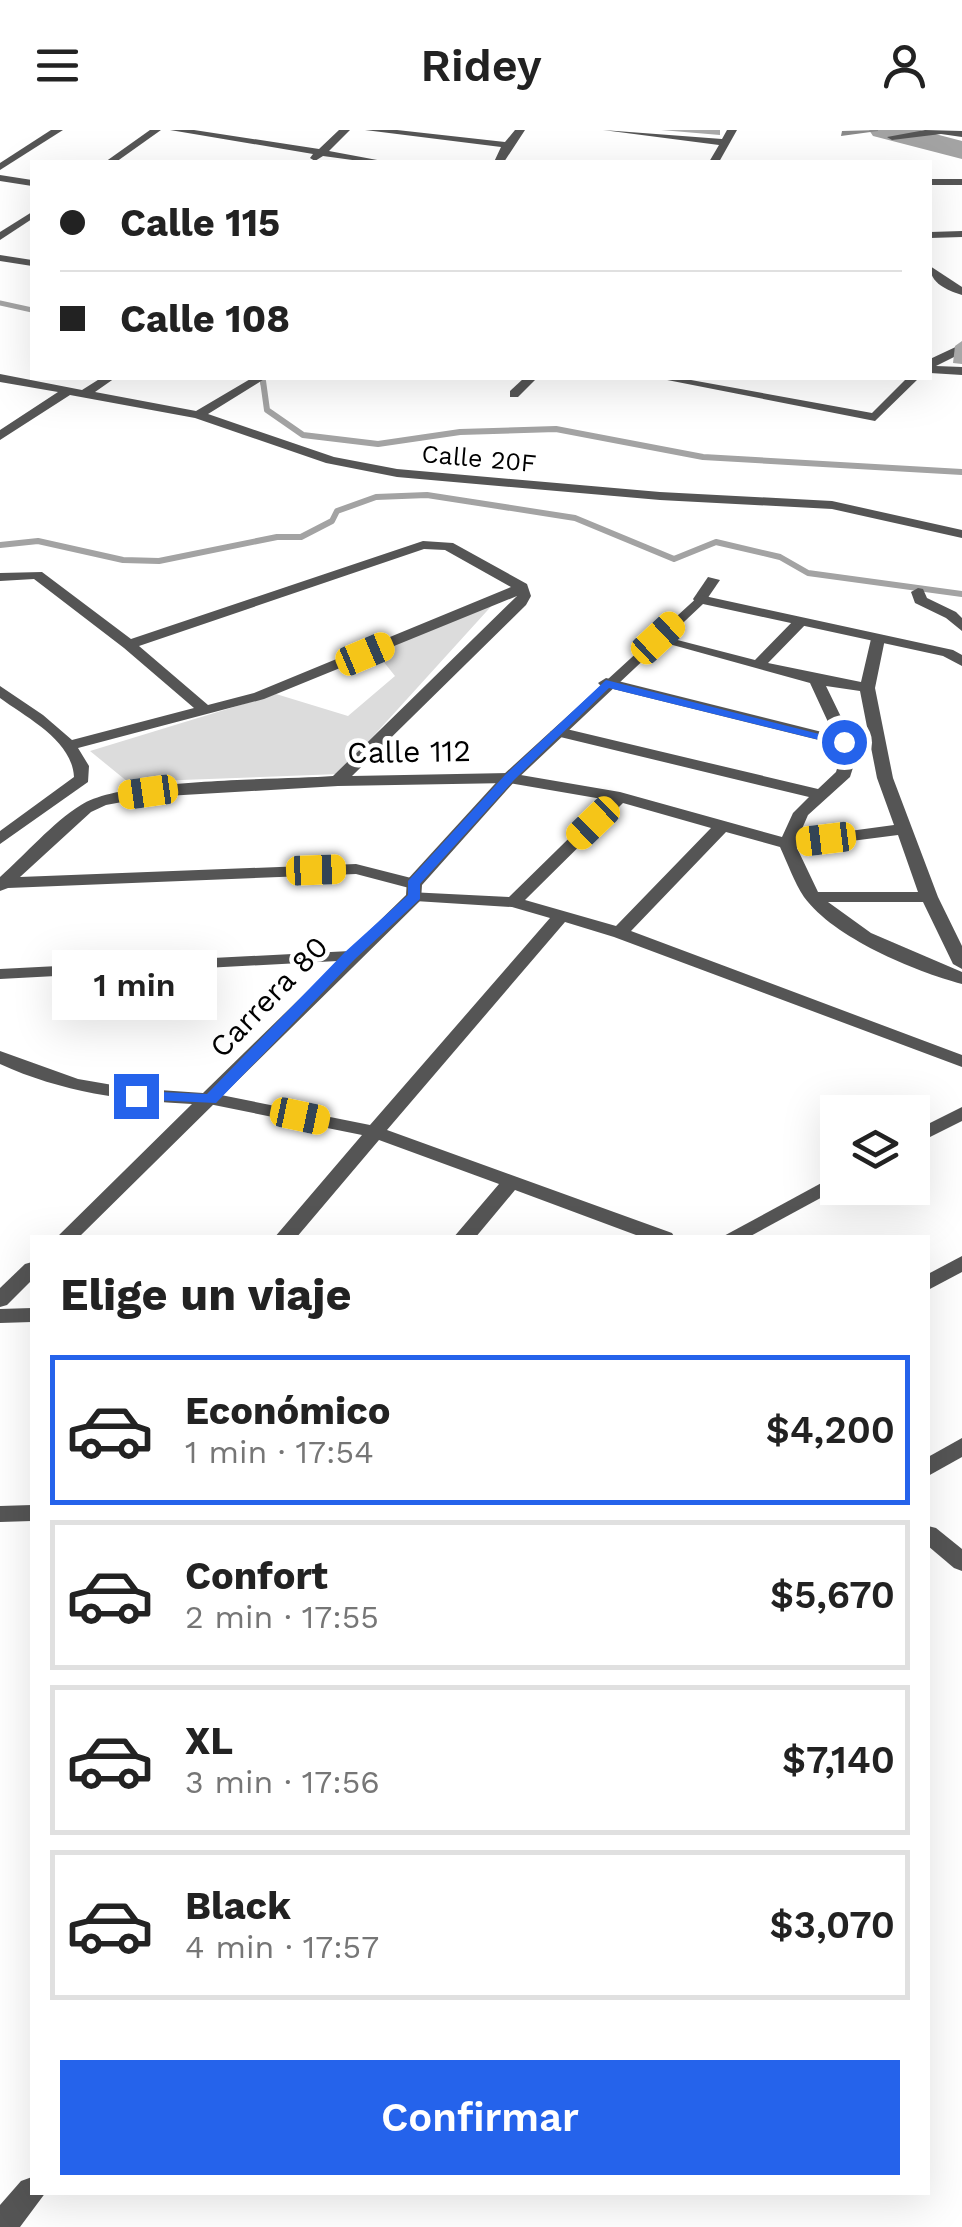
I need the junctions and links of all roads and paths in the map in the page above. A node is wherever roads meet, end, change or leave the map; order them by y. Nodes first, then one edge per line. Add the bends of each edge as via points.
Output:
1 (58, 130) edge
2 (156, 130) edge
3 (175, 130) edge
4 (345, 130) edge
5 (370, 130) edge
6 (520, 130) edge
7 (608, 130) edge
8 (732, 130) edge
9 (930, 132) edge
10 (962, 134) edge
11 (896, 137) dead end
12 (723, 142) junction
13 (507, 144) junction
14 (322, 152) junction
15 (113, 160) edge
16 (312, 160) edge
17 (371, 160) edge
18 (500, 160) edge
19 (715, 160) edge
20 (0, 166) edge
21 (0, 178) edge
22 (30, 182) edge
23 (932, 182) edge
24 (962, 182) edge
25 (30, 217) edge
26 (962, 234) edge
27 (932, 235) edge
28 (0, 237) edge
29 (0, 258) edge
30 (30, 264) edge
31 (932, 272) edge
32 (962, 292) edge
33 (962, 348) edge
34 (932, 366) edge
35 (932, 367) edge
36 (962, 372) edge
37 (0, 378) edge
38 (106, 380) edge
39 (256, 380) edge
40 (529, 380) edge
41 (674, 380) edge
42 (911, 380) edge
43 (68, 391) junction
44 (85, 394) junction
45 (514, 394) dead end
46 (198, 415) junction
47 (0, 436) edge
48 (962, 534) edge
49 (7, 576) edge
50 (713, 580) dead end
51 (522, 587) junction
52 (918, 592) dead end
53 (700, 599) junction
54 (801, 622) junction
55 (962, 627) edge
56 (658, 638) junction
57 (878, 639) junction
58 (129, 645) junction
59 (961, 658) edge
60 (760, 663) junction
61 (816, 680) junction
62 (606, 684) junction
63 (867, 688) junction
64 (0, 691) edge
65 (206, 710) junction
66 (558, 732) junction
67 (844, 742) junction
68 (71, 746) junction
69 (510, 778) junction
70 (338, 781) junction
71 (823, 795) junction
72 (620, 796) junction
73 (722, 827) junction
74 (902, 829) junction
75 (0, 839) edge
76 (788, 844) junction
77 (1, 884) edge
78 (414, 890) junction
79 (812, 897) junction
80 (930, 897) junction
81 (513, 902) junction
82 (561, 916) junction
83 (620, 932) junction
84 (350, 956) junction
85 (962, 964) edge
86 (0, 974) edge
87 (962, 979) edge
88 (0, 1057) edge
89 (962, 1061) edge
90 (211, 1099) junction
91 (962, 1113) edge
92 (930, 1130) edge
93 (374, 1132) junction
94 (511, 1184) junction
95 (820, 1190) edge
96 (69, 1235) edge
97 (287, 1235) edge
98 (466, 1235) edge
99 (656, 1235) edge
100 (736, 1235) edge
101 (962, 1264) edge
102 (30, 1271) edge
103 (930, 1283) edge
104 (0, 1300) edge
105 (30, 1315) edge
106 (0, 1316) edge
107 (962, 1446) edge
108 (930, 1467) edge
109 (30, 1513) edge
110 (0, 1514) edge
111 (930, 1536) edge
112 (962, 1562) edge
113 (30, 2193) edge
114 (0, 2227) edge

1 - 20 street
2 - 15 street
3 - 14 street
4 - 14 street
5 - 13 street
6 - 13 street
7 - 12 street
8 - 12 street
9 - 10 street
9 - 11 street
12 - 19 street
13 - 18 street
14 - 16 street
14 - 17 street
21 - 22 street
23 - 24 street
25 - 28 street
26 - 27 street
29 - 30 street
31 - 32 street
33 - 34 street
35 - 36 street
37 - 43 street, Calle 20F
38 - 44 street
39 - 46 street
40 - 45 street
41 - 42 street via 875,417
43 - 44 street, Calle 20F
43 - 47 street
44 - 46 street, Calle 20F
46 - 48 street, Calle 20F via 331,460 396,473 832,505
49 - 58 street via 37,576
50 - 53 street, Carrera 80
51 - 58 street via 448,546 423,545
51 - 65 street via 260,696
51 - 70 street via 520,602
52 - 55 street via 920,600
53 - 54 street
53 - 56 street, Carrera 80
54 - 57 street
54 - 60 street
56 - 60 street
56 - 62 street, Carrera 80
57 - 59 street
57 - 63 street
58 - 65 street
60 - 61 street
61 - 63 street
61 - 67 street
62 - 66 street, Carrera 80
62 - 67 street
63 - 74 street
64 - 68 street
65 - 68 street
66 - 69 street, Carrera 80
66 - 71 street
67 - 71 street via 850,752 844,774
68 - 75 street via 82,778
69 - 70 street, Calle 112
69 - 72 street, Calle 112
69 - 78 street, Carrera 80
70 - 77 street, Calle 112 via 148,792 101,801
71 - 76 street via 800,813
72 - 73 street, Calle 112
72 - 81 street
73 - 76 street, Calle 112
73 - 83 street
74 - 76 street, Calle 112
74 - 80 street
76 - 79 street
77 - 78 street via 356,869
78 - 81 street
78 - 84 street, Carrera 80
79 - 80 street
79 - 87 street via 872,939
80 - 85 street
81 - 82 street
82 - 83 street
82 - 93 street
83 - 89 street
84 - 86 street
84 - 90 street, Carrera 80
88 - 90 street via 37,1076 120,1093
90 - 93 street
90 - 96 street, Carrera 80
91 - 92 street
93 - 94 street
93 - 97 street
94 - 98 street
94 - 99 street
95 - 100 street
101 - 103 street
102 - 104 street
105 - 106 street
107 - 108 street
109 - 110 street
111 - 112 street
113 - 114 street

